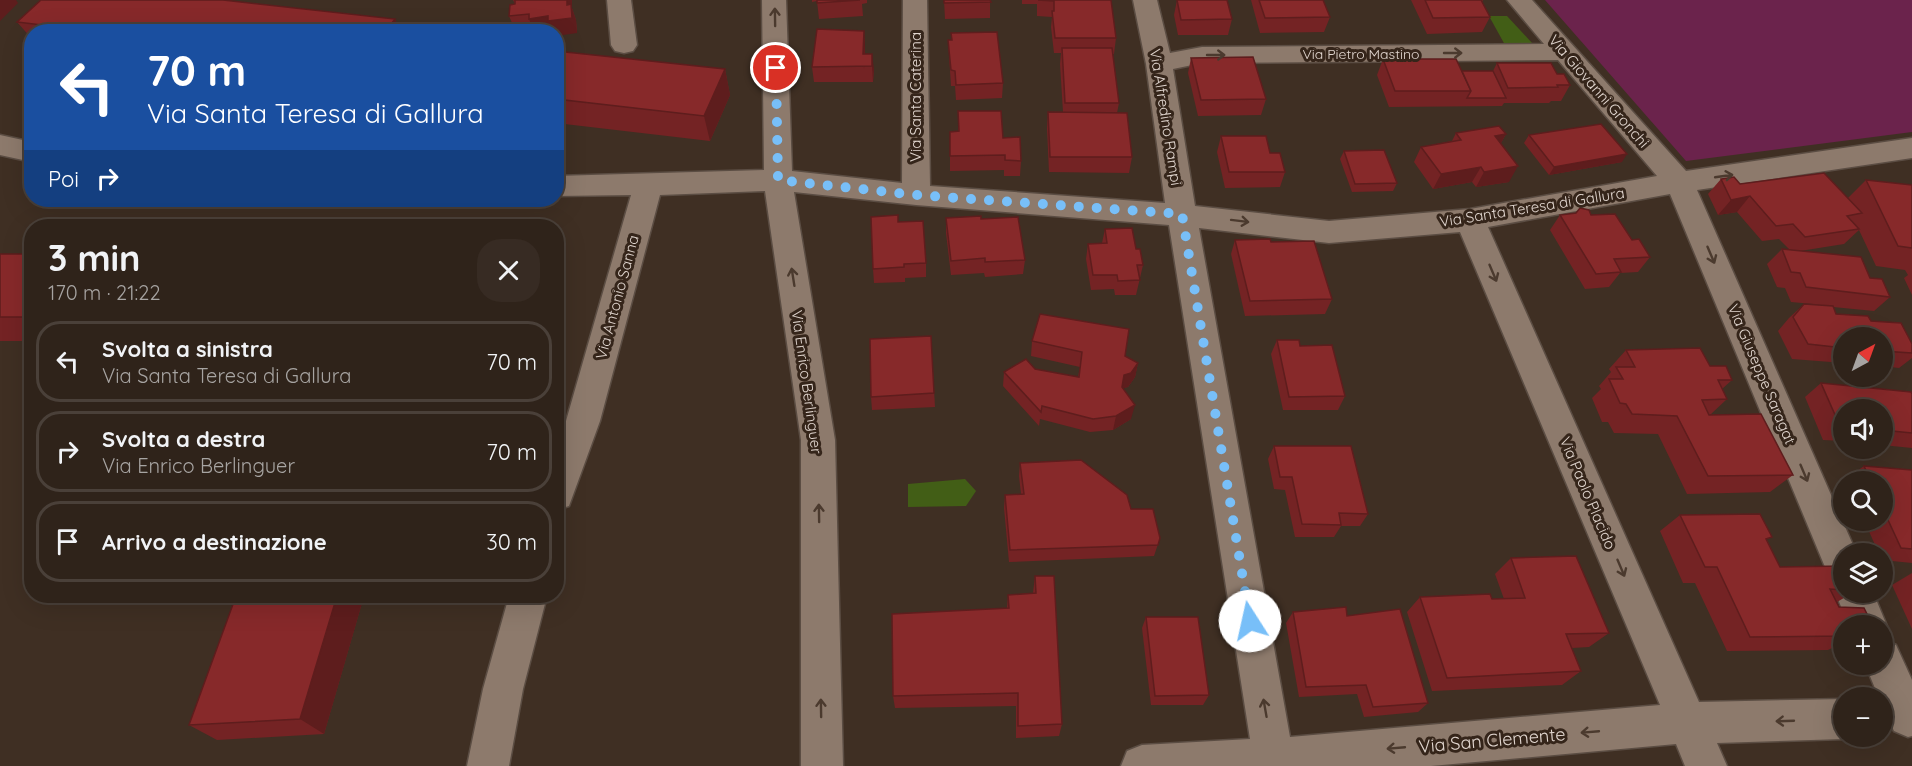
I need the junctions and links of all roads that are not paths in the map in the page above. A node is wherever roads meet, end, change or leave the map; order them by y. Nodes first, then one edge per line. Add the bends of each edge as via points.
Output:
1 (619, 0) edge
2 (774, 0) edge
3 (915, 0) edge
4 (1145, 0) edge
5 (1519, 0) edge
6 (624, 45) dead end
7 (1565, 52) junction
8 (1159, 64) junction
9 (0, 145) edge
10 (1912, 148) edge
11 (24, 150) edge
12 (778, 180) junction
13 (1679, 182) junction
14 (648, 185) junction
15 (564, 186) edge
16 (916, 195) junction
17 (1182, 214) junction
18 (1470, 220) junction
19 (564, 473) edge
20 (1834, 543) edge
21 (526, 603) edge
22 (1887, 675) edge
23 (1901, 717) edge
24 (1833, 719) edge
25 (1688, 723) junction
26 (1274, 762) edge
27 (488, 766) edge
28 (822, 766) edge
29 (1142, 766) edge
30 (1706, 766) edge

1 - 6 street
12 -> 2 street, Via Enrico Berlinguer
3 - 16 street, Via Santa Caterina
4 - 8 street, Via Alfredino Rampi
5 - 7 street, Via Giovanni Gronchi
8 -> 7 street, Via Pietro Mastino via 1202,55
7 - 13 street, Via Giovanni Gronchi
8 - 17 street, Via Alfredino Rampi
9 - 11 street
13 -> 10 street, Via Santa Teresa di Gallura
12 - 14 street, Via Santa Teresa di Gallura
12 - 16 street, Via Santa Teresa di Gallura
28 -> 12 street, Via Enrico Berlinguer via 818,440
13 - 18 street, Via Santa Teresa di Gallura
13 -> 20 street, Via Giuseppe Saragat
14 - 15 street
14 - 19 street, Via Antonio Sanna via 583,421
16 - 17 street, Via Santa Teresa di Gallura
17 -> 18 street, Via Santa Teresa di Gallura via 1329,232
26 -> 17 street, Via Alfredino Rampi
18 -> 25 street, Via Paolo Placido
21 - 27 street
22 - 23 street
24 -> 25 street, Via San Clemente
25 -> 26 street, Via San Clemente
25 - 30 street, Via Paolo Placido
26 - 29 street, Via San Clemente

